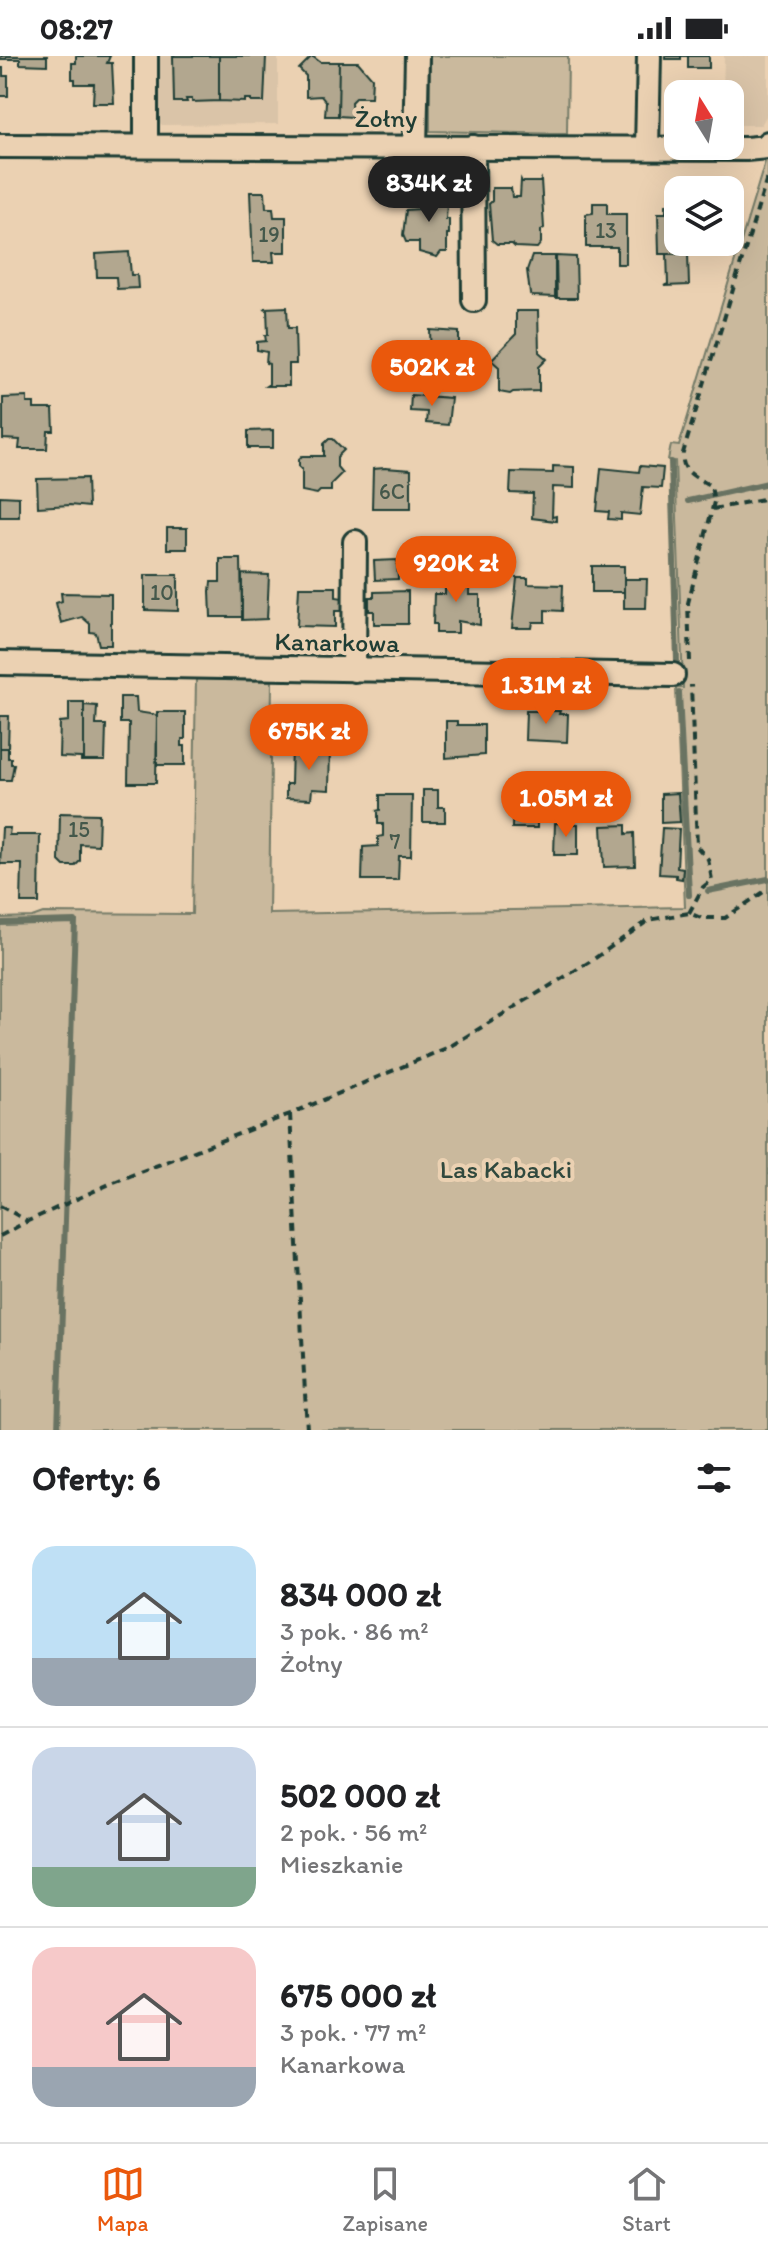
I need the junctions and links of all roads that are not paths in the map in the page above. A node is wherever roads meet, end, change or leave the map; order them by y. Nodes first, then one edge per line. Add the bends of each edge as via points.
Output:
1 (146, 56) edge
2 (417, 56) edge
3 (649, 56) edge
4 (768, 143) edge
5 (0, 146) edge
6 (146, 146) junction
7 (415, 147) junction
8 (473, 147) junction
9 (647, 148) junction
10 (474, 300) dead end
11 (355, 542) dead end
12 (0, 663) edge
13 (354, 670) junction
14 (673, 675) dead end

1 - 6 street
2 - 7 street
3 - 9 street
4 - 9 street, Żołny via 746,149
5 - 6 street, Żołny
6 - 7 street, Żołny
7 - 8 street, Żołny
8 - 9 street, Żołny
8 - 10 street
11 - 13 street
12 - 13 street, Kanarkowa
13 - 14 street, Kanarkowa

